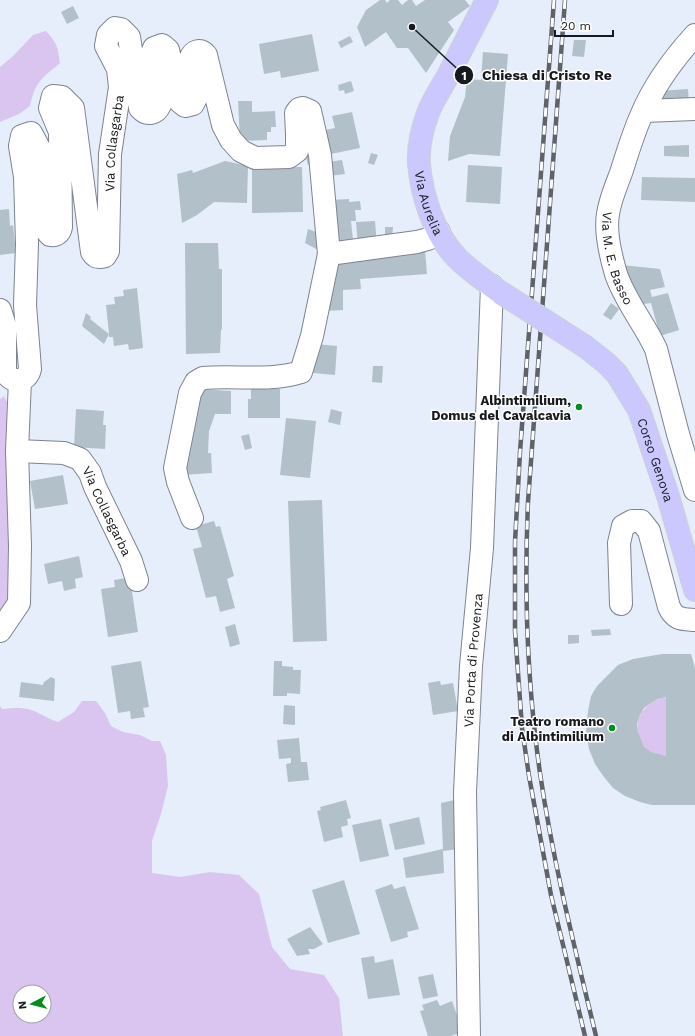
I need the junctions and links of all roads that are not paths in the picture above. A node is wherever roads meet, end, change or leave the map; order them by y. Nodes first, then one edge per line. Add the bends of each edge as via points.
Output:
1 (487, 0) edge
2 (695, 35) edge
3 (695, 109) edge
4 (644, 110) junction
5 (439, 232) junction
6 (329, 254) junction
7 (496, 289) junction
8 (0, 310) edge
9 (586, 347) joint
10 (20, 380) junction
11 (18, 451) junction
12 (695, 490) edge
13 (192, 518) dead end
14 (137, 580) dead end
15 (695, 590) edge
16 (621, 604) dead end
17 (695, 620) edge
18 (0, 631) edge
19 (469, 1036) edge

1 - 5 main road, Via Aurelia via 428,112 421,137 419,163 422,184 428,207
2 - 4 street, Via M. E. Basso via 683,48
3 - 4 street
4 - 12 street, Via M. E. Basso via 613,196 607,229 621,289 656,348
5 - 6 street via 417,242
5 - 7 main road, Via Aurelia via 457,258
6 - 10 street, Via Collasgarba via 320,155 310,111 303,108 296,114 297,151 289,157 255,158 241,151 223,125 204,52 198,51 191,56 197,96 193,104 185,106 180,102 168,50 162,45 154,48 152,53 160,105 156,111 146,113 140,108 129,37 121,29 115,28 108,35 106,46 118,69 120,87 110,154 109,248 105,256 96,256 92,249 73,108 62,97 53,96 50,108 60,132 61,168 61,227 55,235 45,229 39,148 31,133 22,136 20,146 25,177 27,244 25,305 30,369 27,377
6 - 13 street, Via Collasgarba via 312,336 301,372 265,378 203,378 196,382 190,393 175,468
7 - 9 main road, Via Aurelia, bridge
7 - 19 street, Via Porta di Provenza via 465,792
8 - 10 street via 5,326 5,371 13,380
9 - 15 main road, Corso Genova via 617,374 639,410 666,489
10 - 11 street
11 - 14 street, Via Collasgarba via 64,453 80,459 90,473 131,561
11 - 18 street via 19,603
16 - 17 street via 619,543 623,526 632,521 641,521 649,530 672,614

